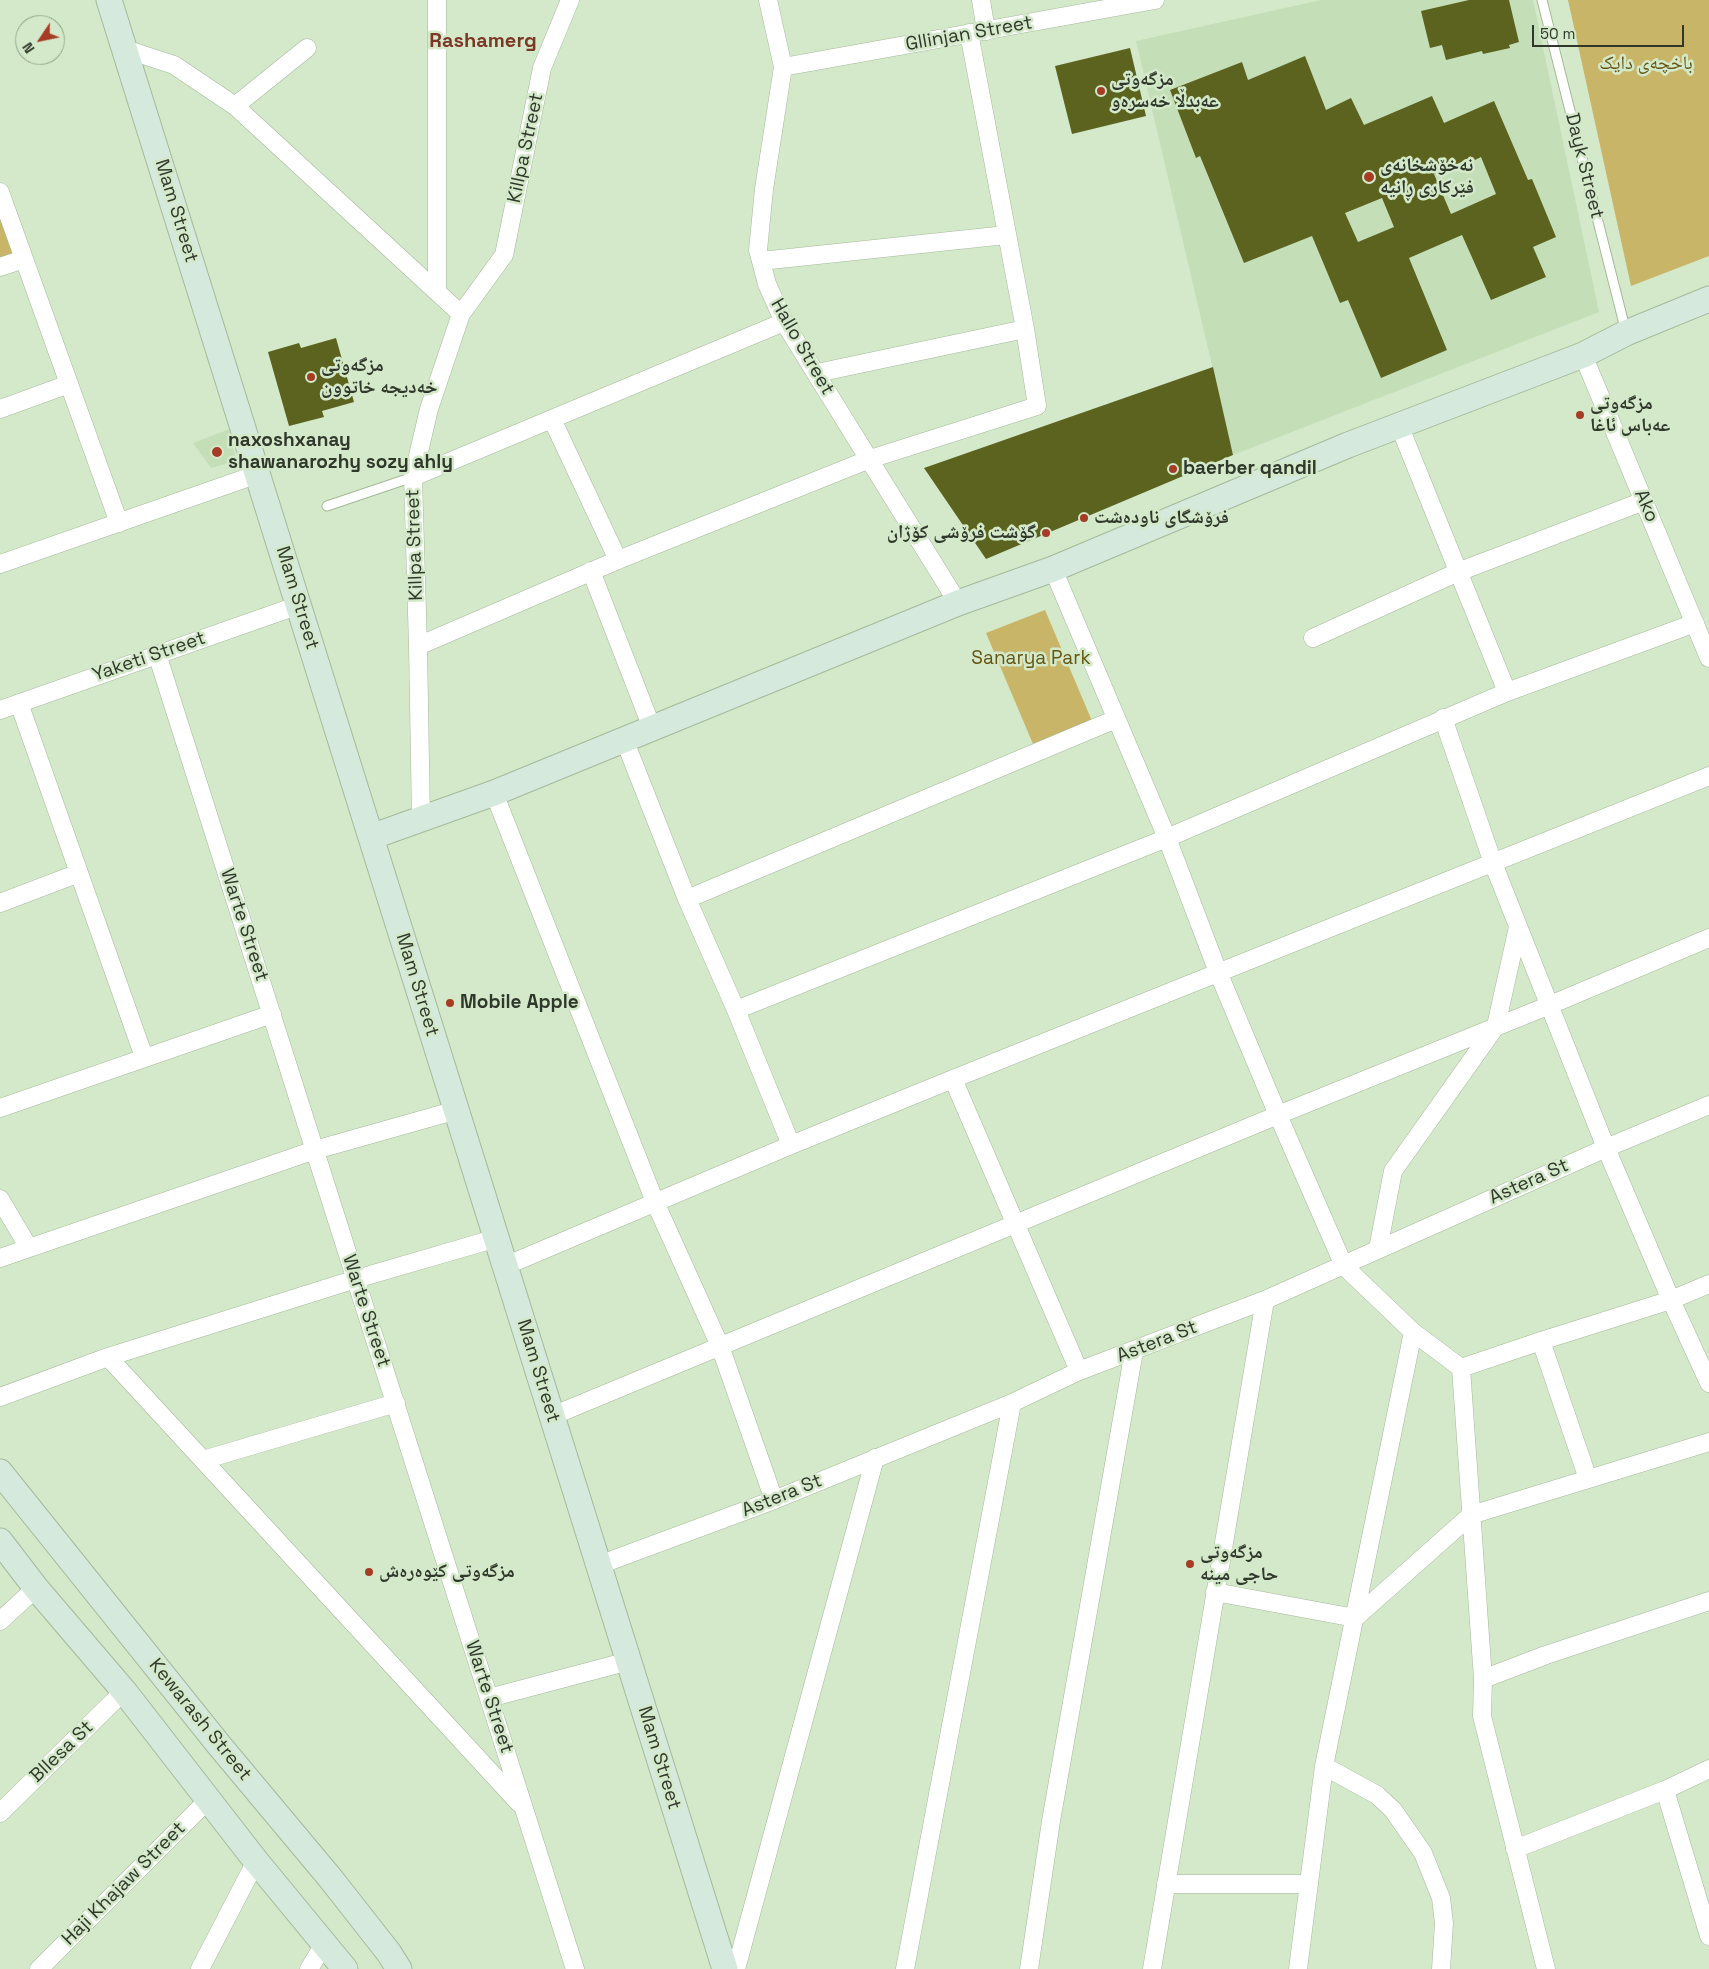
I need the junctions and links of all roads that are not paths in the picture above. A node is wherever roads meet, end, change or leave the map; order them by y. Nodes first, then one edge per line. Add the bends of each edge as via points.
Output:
1 (110, 0) edge
2 (437, 0) edge
3 (570, 0) edge
4 (768, 0) edge
5 (981, 0) edge
6 (1155, 0) edge
7 (1542, 0) edge
8 (977, 32) junction
9 (307, 48) dead end
10 (125, 49) junction
11 (783, 67) junction
12 (235, 106) junction
13 (0, 192) edge
14 (1006, 235) junction
15 (24, 259) junction
16 (761, 261) junction
17 (0, 267) edge
18 (437, 292) junction
19 (1703, 300) edge
20 (461, 314) junction
21 (784, 322) junction
22 (1025, 329) junction
23 (1626, 333) junction
24 (1583, 355) junction
25 (817, 373) junction
26 (69, 384) junction
27 (0, 409) edge
28 (552, 419) junction
29 (1399, 425) junction
30 (870, 459) junction
31 (258, 474) junction
32 (413, 478) junction
33 (1644, 501) junction
34 (327, 506) dead end
35 (119, 523) junction
36 (618, 560) junction
37 (0, 564) edge
38 (1053, 569) junction
39 (591, 571) junction
40 (1458, 572) junction
41 (958, 603) junction
42 (299, 605) junction
43 (1695, 622) junction
44 (1314, 638) dead end
45 (418, 646) junction
46 (157, 654) junction
47 (1709, 658) edge
48 (1507, 692) junction
49 (19, 703) junction
50 (0, 710) edge
51 (1443, 718) junction
52 (1116, 719) junction
53 (652, 728) junction
54 (624, 739) junction
55 (1709, 776) edge
56 (494, 793) junction
57 (421, 820) junction
58 (371, 838) junction
59 (1167, 838) junction
60 (1493, 863) junction
61 (79, 873) junction
62 (687, 899) junction
63 (0, 903) edge
64 (1518, 927) junction
65 (1709, 938) edge
66 (1218, 972) junction
67 (1550, 1006) junction
68 (736, 1010) junction
69 (272, 1014) junction
70 (1496, 1026) junction
71 (144, 1058) junction
72 (953, 1079) junction
73 (1709, 1105) edge
74 (0, 1108) edge
75 (457, 1110) junction
76 (1278, 1115) junction
77 (791, 1145) junction
78 (1606, 1148) junction
79 (315, 1150) junction
80 (0, 1199) edge
81 (655, 1202) junction
82 (1016, 1224) junction
83 (496, 1238) junction
84 (29, 1248) junction
85 (1378, 1249) junction
86 (0, 1258) edge
87 (505, 1266) junction
88 (1344, 1266) junction
89 (356, 1279) junction
90 (1709, 1284) edge
91 (1265, 1300) junction
92 (1671, 1300) junction
93 (1413, 1332) junction
94 (1540, 1341) junction
95 (720, 1346) junction
96 (1134, 1351) junction
97 (108, 1357) junction
98 (1461, 1368) junction
99 (1080, 1371) junction
100 (1709, 1382) edge
101 (0, 1397) edge
102 (396, 1403) junction
103 (1012, 1403) junction
104 (552, 1416) junction
105 (1709, 1442) edge
106 (876, 1458) junction
107 (203, 1460) junction
108 (0, 1472) edge
109 (1588, 1479) junction
110 (8, 1498) edge
111 (774, 1500) junction
112 (1470, 1515) junction
113 (0, 1542) edge
114 (599, 1565) junction
115 (36, 1588) junction
116 (1215, 1592) junction
117 (1709, 1601) edge
118 (1355, 1618) junction
119 (0, 1621) edge
120 (629, 1661) junction
121 (1483, 1679) junction
122 (124, 1692) junction
123 (489, 1698) junction
124 (1324, 1766) junction
125 (1709, 1769) edge
126 (1665, 1790) junction
127 (209, 1799) junction
128 (523, 1807) junction
129 (0, 1813) edge
130 (1515, 1849) junction
131 (256, 1862) junction
132 (1166, 1884) junction
133 (1309, 1884) junction
134 (1709, 1936) edge
135 (325, 1943) junction
136 (39, 1969) edge
137 (200, 1969) edge
138 (309, 1969) edge
139 (345, 1969) edge
140 (399, 1969) edge
141 (575, 1969) edge
142 (725, 1969) edge
143 (736, 1969) edge
144 (904, 1969) edge
145 (1029, 1969) edge
146 (1152, 1969) edge
147 (1298, 1969) edge
148 (1441, 1969) edge
149 (1546, 1969) edge

1 - 10 street, Mam Street
2 - 18 street
3 - 20 street, Killpa Street via 542,68 504,255
4 - 11 street, Hallo Street
5 - 8 street
6 - 8 street, Gllinjan Street
7 - 23 lane, Dayk Street
8 - 11 street, Gllinjan Street
8 - 14 street
9 - 12 street
10 - 12 street via 174,65
10 - 31 street, Mam Street
11 - 16 street, Hallo Street via 764,189 758,250
12 - 18 street
13 - 15 street
14 - 16 street
14 - 22 street
15 - 17 street
15 - 26 street
16 - 21 street, Hallo Street via 767,284
18 - 20 street
19 - 23 street
20 - 32 street, Killpa Street via 429,409
21 - 25 street, Hallo Street
21 - 28 street
22 - 25 street
22 - 30 street via 1037,406
23 - 24 street
24 - 29 street
24 - 33 street, Ako
25 - 30 street, Hallo Street
26 - 27 street
26 - 35 street
28 - 32 street
28 - 36 street
29 - 38 street
29 - 40 street
30 - 36 street
30 - 41 street, Hallo Street
31 - 35 street
31 - 42 street, Mam Street
32 - 34 lane
32 - 45 street, Killpa Street
33 - 40 street
33 - 43 street, Ako
35 - 37 street
36 - 39 street
38 - 41 street
38 - 52 street
39 - 45 street
39 - 53 street
40 - 44 street
40 - 48 street
41 - 53 street
42 - 46 street, Yaketi Street
42 - 58 street, Mam Street
43 - 47 street, Ako
43 - 48 street
45 - 57 street, Killpa Street
46 - 49 street, Yaketi Street
46 - 69 street, Warte Street
48 - 51 street
49 - 50 street, Yaketi Street
49 - 61 street
51 - 59 street
51 - 60 street
52 - 59 street
52 - 62 street
53 - 54 street
54 - 56 street
54 - 62 street
55 - 60 street
56 - 57 street
56 - 81 street
57 - 58 street
58 - 75 street, Mam Street
59 - 66 street
59 - 68 street
60 - 64 street
60 - 66 street
61 - 63 street
61 - 71 street
62 - 68 street
64 - 67 street
64 - 70 street
65 - 67 street
66 - 72 street
66 - 76 street
67 - 70 street
67 - 78 street
68 - 77 street
69 - 71 street
69 - 79 street, Warte Street
70 - 76 street
70 - 85 street via 1393,1171
71 - 74 street
72 - 77 street
72 - 82 street
73 - 78 street, Astera St
75 - 79 street
75 - 83 street, Mam Street
76 - 82 street
76 - 88 street
77 - 81 street
78 - 85 street, Astera St
78 - 92 street
79 - 84 street
79 - 89 street, Warte Street
80 - 84 street
81 - 87 street
81 - 95 street
82 - 95 street
82 - 99 street
83 - 87 street, Mam Street
83 - 89 street
84 - 86 street
85 - 88 street, Astera St
87 - 104 street, Mam Street
88 - 91 street, Astera St
88 - 93 street
89 - 97 street
89 - 102 street, Warte Street
90 - 92 street
91 - 96 street, Astera St
91 - 116 street
92 - 94 street
92 - 100 street
93 - 98 street
93 - 118 street
94 - 98 street
94 - 109 street
95 - 104 street
95 - 111 street
96 - 99 street, Astera St
96 - 145 street via 1051,1821
97 - 101 street
97 - 107 street
98 - 112 street
99 - 103 street, Astera St
102 - 107 street
102 - 123 street, Warte Street
103 - 106 street, Astera St
103 - 144 street
104 - 114 street, Mam Street
105 - 109 street
106 - 111 street, Astera St
106 - 143 street
107 - 128 street
108 - 110 street, Kewarash Street
109 - 112 street
110 - 140 street, Kewarash Street via 332,1879
111 - 114 street, Astera St
112 - 118 street
112 - 121 street
113 - 115 street
114 - 120 street, Mam Street
115 - 119 street
115 - 122 street
116 - 118 street
116 - 132 street
117 - 121 street
118 - 124 street
120 - 123 street
120 - 142 street, Mam Street
121 - 130 street via 1482,1716
122 - 127 street
122 - 129 street, Bllesa St
123 - 128 street, Warte Street
124 - 133 street
124 - 148 street via 1377,1795 1404,1825 1423,1853 1441,1898 1444,1923
125 - 126 street
126 - 130 street
126 - 134 street
127 - 131 street
127 - 136 street, ‌Haji Khajaw Street
128 - 141 street, Warte Street
130 - 149 street
131 - 135 street
131 - 137 street
132 - 133 street
132 - 146 street
133 - 147 street
135 - 138 street
135 - 139 street

